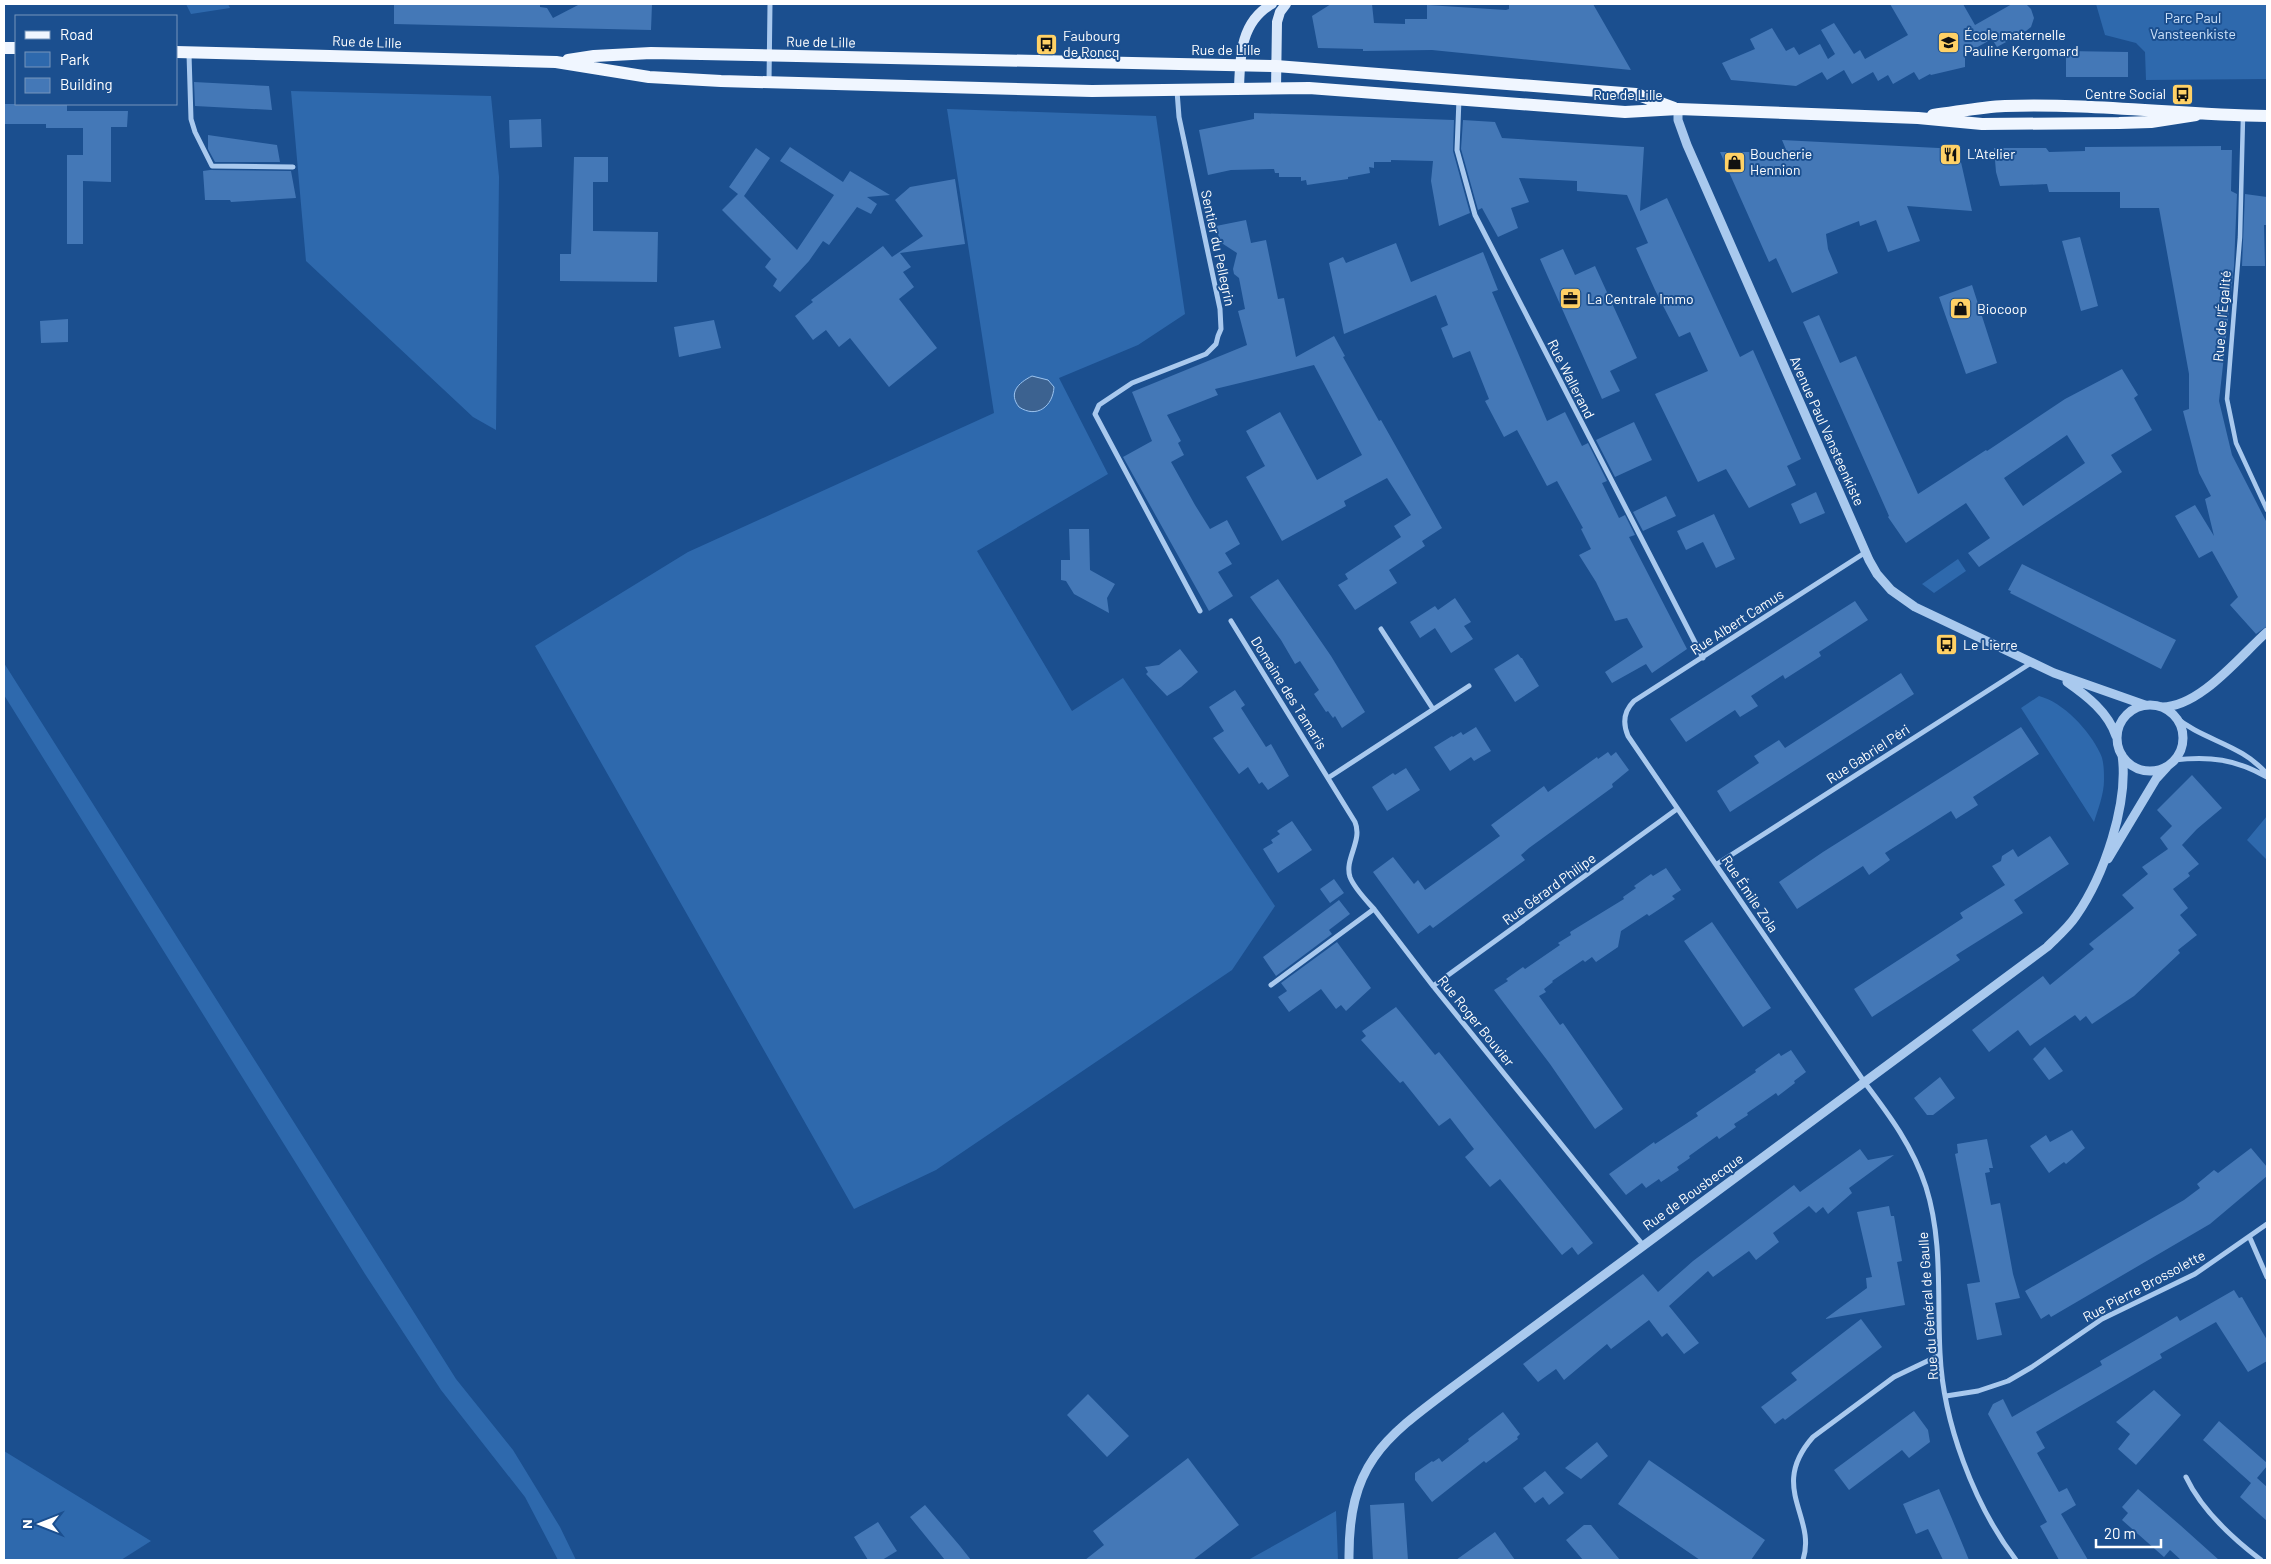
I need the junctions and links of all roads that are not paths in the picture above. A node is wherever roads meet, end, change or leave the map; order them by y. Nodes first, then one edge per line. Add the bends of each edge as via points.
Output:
1 (770, 4) edge
2 (1272, 4) edge
3 (1286, 4) edge
4 (178, 52) edge
5 (189, 52) junction
6 (770, 56) junction
7 (556, 62) junction
8 (1240, 65) junction
9 (1276, 66) junction
10 (769, 83) junction
11 (1276, 88) junction
12 (1239, 89) junction
13 (1178, 91) junction
14 (1459, 98) junction
15 (1678, 109) junction
16 (2196, 115) junction
17 (2243, 116) junction
18 (2267, 116) edge
19 (1918, 118) junction
20 (293, 167) dead end
21 (2267, 510) edge
22 (1866, 552) junction
23 (1200, 612) dead end
24 (1231, 621) dead end
25 (1381, 629) dead end
26 (2267, 632) edge
27 (1703, 658) junction
28 (2031, 662) junction
29 (2054, 674) junction
30 (1469, 686) dead end
31 (2145, 705) junction
32 (2161, 706) junction
33 (1433, 709) junction
34 (1625, 715) joint
35 (2174, 716) junction
36 (2117, 740) junction
37 (2122, 755) junction
38 (2172, 762) junction
39 (2267, 776) edge
40 (1328, 778) junction
41 (1677, 809) junction
42 (1717, 864) junction
43 (2100, 872) junction
44 (1374, 910) junction
45 (1270, 985) dead end
46 (1433, 986) junction
47 (1865, 1083) junction
48 (2267, 1224) edge
49 (2250, 1238) junction
50 (1643, 1246) junction
51 (2267, 1277) edge
52 (1940, 1355) junction
53 (1946, 1396) junction
54 (2186, 1477) dead end
55 (1349, 1560) edge
56 (1803, 1560) edge
57 (2016, 1560) edge
58 (2261, 1560) edge

1 - 6 street, Rue de Lille
2 - 8 main road via 1248,30 1242,42
3 - 9 main road via 1277,22
4 - 5 main road, Rue de Lille
5 - 7 main road, Rue de Lille
5 - 20 street via 191,119 212,166
6 - 7 main road, Rue de Lille via 637,53
6 - 8 main road, Rue de Lille
6 - 10 street, Rue de Lille
7 - 10 main road, Rue de Lille via 649,77
8 - 9 main road, Rue de Lille
8 - 12 main road
9 - 11 main road
9 - 15 main road, Rue de Lille via 1636,94
10 - 13 main road, Rue de Lille via 1092,92
11 - 12 main road, Rue de Lille
11 - 14 main road, Rue de Lille
12 - 13 main road, Rue de Lille
13 - 23 street, Sentier du Pellegrin via 1179,116 1218,298 1221,329 1216,344 1206,354 1132,383 1100,405 1095,414
14 - 15 main road, Rue de Lille via 1625,112
14 - 27 street, Rue Wallerand via 1457,150 1478,223
15 - 19 main road, Rue de Lille
15 - 22 street, Avenue Paul Vansteenkiste via 1681,128 1698,172
16 - 17 main road, Rue de Lille
16 - 19 main road, Rue de Lille via 2152,122 2079,124 1982,124
16 - 19 main road, Rue de Lille via 2105,107 2006,106
17 - 18 main road, Rue de Lille
17 - 21 street, Rue de l'Égalité via 2240,237 2227,399 2236,444
22 - 27 street, Rue Albert Camus
22 - 28 street, Avenue Paul Vansteenkiste via 1883,581 1902,599
24 - 40 street, Domaine des Tamaris
25 - 33 street
26 - 32 street via 2193,699
27 - 34 street, Rue Albert Camus via 1634,701
28 - 29 street, Avenue Paul Vansteenkiste
28 - 42 street, Rue Gabriel Péri
29 - 31 street, Avenue Paul Vansteenkiste
29 - 36 street, Avenue Paul Vansteenkiste via 2099,708
30 - 33 street
31 - 32 street
31 - 36 street via 2126,715 2118,729
32 - 35 street
33 - 40 street
34 - 41 street, Rue Émile Zola via 1628,736
35 - 38 street via 2182,730 2183,741
35 - 39 street via 2189,728 2249,756
36 - 37 street
37 - 38 street via 2144,770 2155,770
37 - 43 street, Rue de Bousbecque via 2124,788
38 - 39 street via 2203,757 2219,759
38 - 43 street, Rue de Bousbecque via 2156,780
40 - 44 street, Domaine des Tamaris via 1357,827 1349,875
41 - 42 street, Rue Émile Zola
41 - 46 street, Rue Gérard Philipe
42 - 47 street, Rue Émile Zola
43 - 47 street, Rue de Bousbecque via 2075,918 2046,947
44 - 45 street
44 - 46 street, Rue Roger Bouvier
46 - 50 street, Rue Roger Bouvier
47 - 50 street, Rue de Bousbecque
47 - 52 street, Rue du Général de Gaulle via 1904,1136 1919,1168 1930,1205 1939,1262
48 - 49 street, Rue Pierre Brossolette
49 - 51 street
49 - 53 street, Rue Pierre Brossolette via 2180,1283 2102,1319 2008,1381 1978,1391
50 - 55 street, Rue de Bousbecque via 1433,1402 1390,1438 1371,1461 1356,1494 1349,1526
52 - 53 street, Rue du Général de Gaulle
52 - 56 street via 1894,1377 1805,1446 1794,1478 1794,1498 1805,1538
53 - 57 street, Rue du Général de Gaulle via 1972,1482
54 - 58 street via 2200,1502

